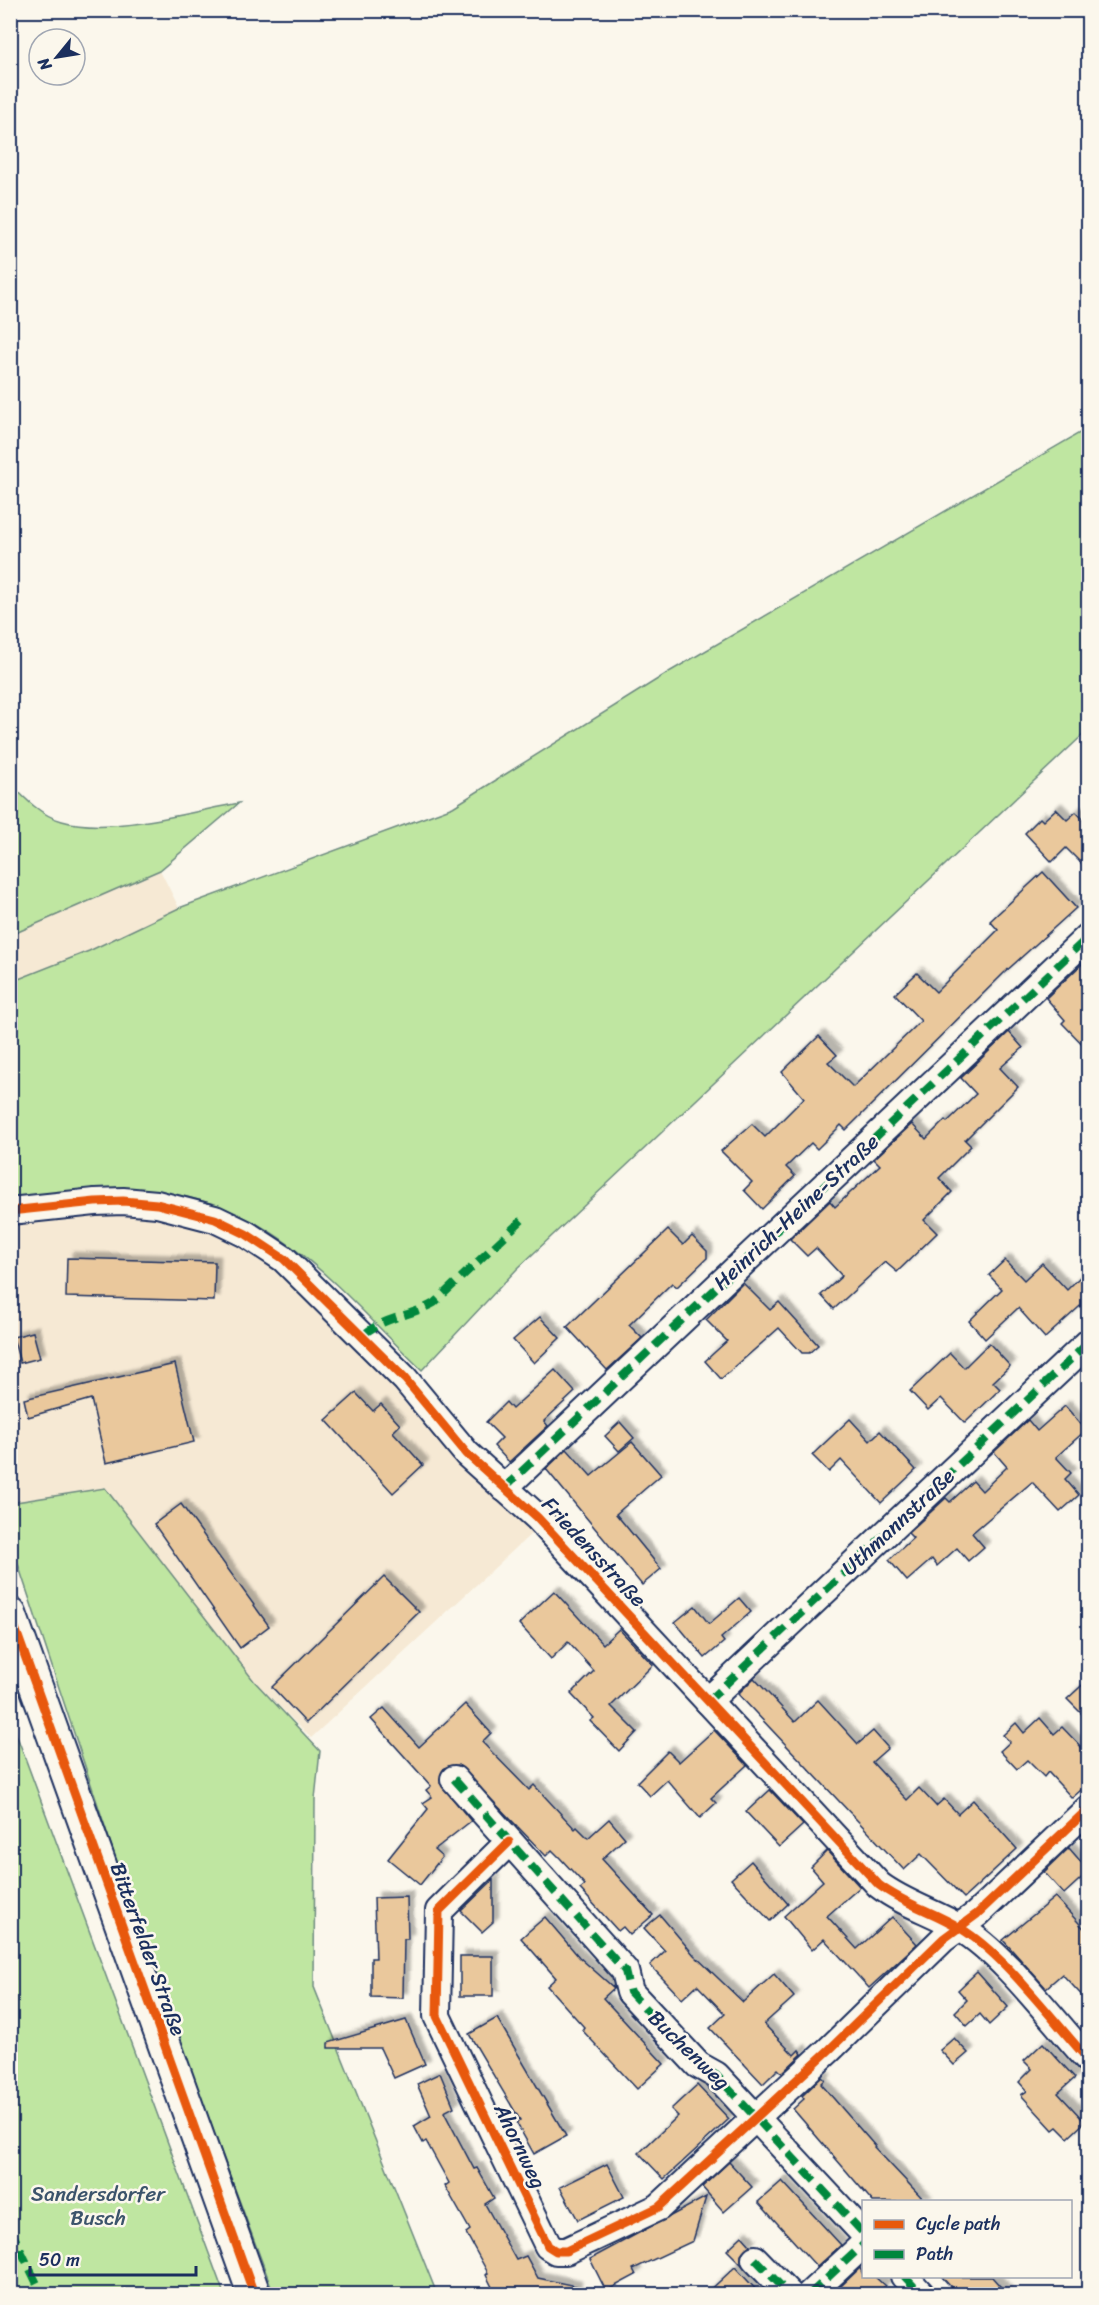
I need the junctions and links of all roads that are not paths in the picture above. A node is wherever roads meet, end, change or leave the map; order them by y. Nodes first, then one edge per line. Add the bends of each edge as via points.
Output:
1 (1089, 937) edge
2 (10, 1211) edge
3 (1089, 1342) edge
4 (504, 1488) junction
5 (10, 1614) edge
6 (708, 1701) junction
7 (454, 1779) dead end
8 (1089, 1809) edge
9 (509, 1842) junction
10 (960, 1927) junction
11 (1089, 2059) edge
12 (757, 2118) junction
13 (862, 2232) edge
14 (862, 2246) edge
15 (755, 2259) dead end
16 (905, 2278) edge
17 (254, 2295) edge
18 (789, 2295) edge
19 (810, 2295) edge
20 (921, 2295) edge

1 - 4 street, Heinrich-Heine-Straße
2 - 4 street, Friedensstraße via 94,1202 146,1203 187,1210 246,1234 284,1259 363,1335 467,1455
3 - 6 street, Uthmannstraße
4 - 6 street, Friedensstraße via 537,1517
5 - 17 street, Bitterfelder Straße
6 - 10 street, Friedensstraße via 879,1886 896,1898
7 - 9 street, Buchenweg
8 - 10 street, Ahornweg
9 - 12 street, Buchenweg via 625,1971 630,1992 698,2065 716,2075
9 - 12 street, Ahornweg via 439,1911 437,2016 548,2246 566,2252 659,2208
10 - 11 street, Friedensstraße via 999,1960
10 - 12 street, Ahornweg
12 - 13 street, Buchenweg
14 - 19 street
15 - 18 street
16 - 20 street

